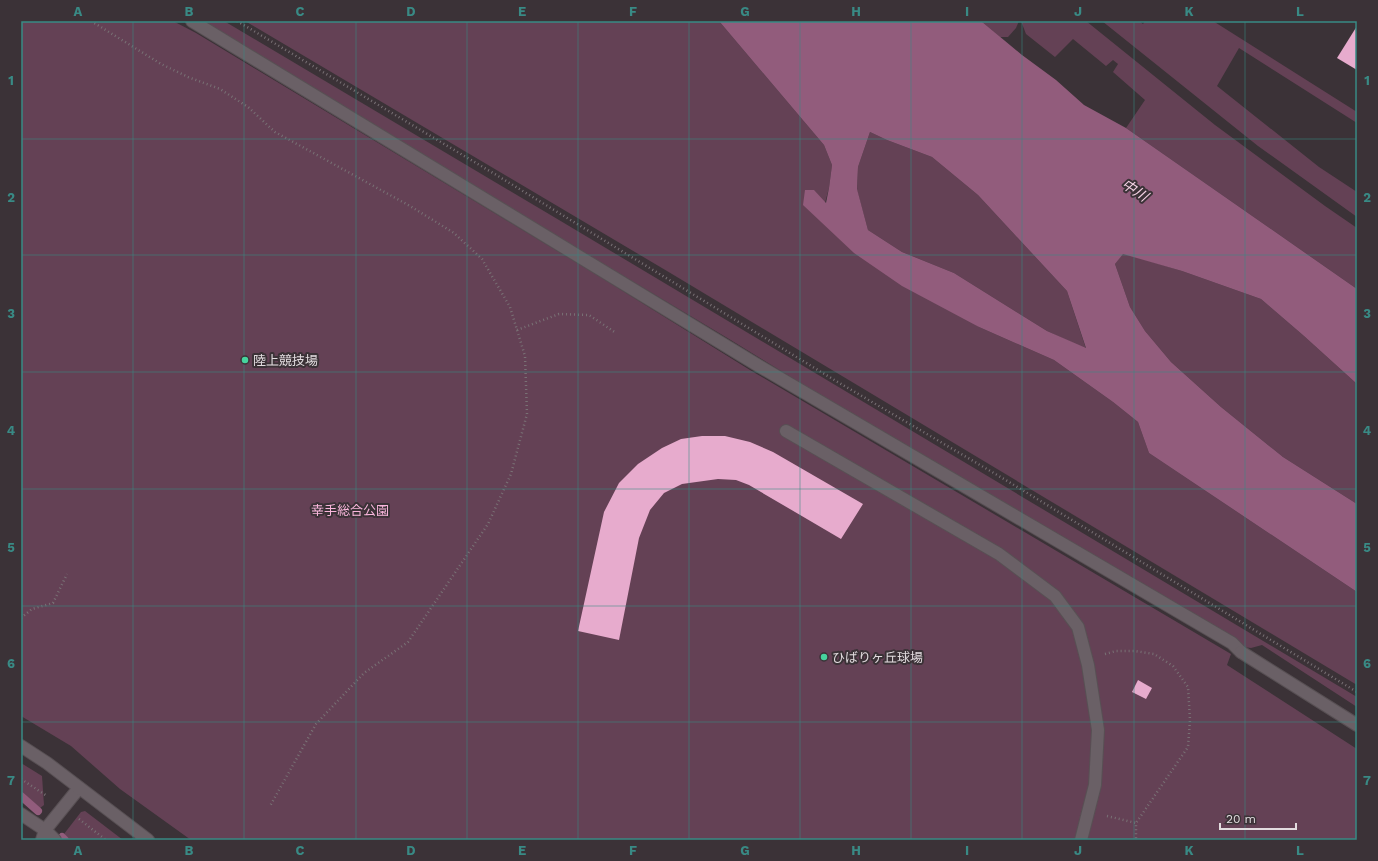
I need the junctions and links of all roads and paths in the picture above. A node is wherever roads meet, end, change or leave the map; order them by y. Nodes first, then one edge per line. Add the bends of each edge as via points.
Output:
1 (91, 21) edge
2 (192, 21) edge
3 (237, 21) edge
4 (517, 330) junction
5 (616, 333) dead end
6 (786, 431) dead end
7 (67, 574) dead end
8 (21, 618) edge
9 (1087, 659) junction
10 (1357, 692) edge
11 (1357, 725) edge
12 (21, 746) edge
13 (79, 788) junction
14 (270, 806) dead end
15 (1088, 812) junction
16 (21, 814) edge
17 (1136, 823) junction
18 (43, 835) edge
19 (55, 840) edge
20 (148, 840) edge
21 (1081, 840) edge
22 (1136, 840) edge

1 - 4 path via 160,64 220,90 248,107 275,132 454,233 482,259 510,307
2 - 11 street via 759,366 1232,643 1240,652
3 - 10 path
4 - 5 path via 559,314 589,315
4 - 14 path via 525,356 527,414 511,474 488,524 408,642 364,673 316,724
6 - 9 street via 999,554 1055,596 1078,627
7 - 8 path via 53,603 32,609
9 - 15 street via 1098,730 1095,785
9 - 17 path via 1116,651 1154,654 1173,666 1188,687 1188,747
12 - 13 street
13 - 18 street
13 - 20 street
15 - 17 path
15 - 21 street
16 - 18 street
17 - 22 path
18 - 19 street

